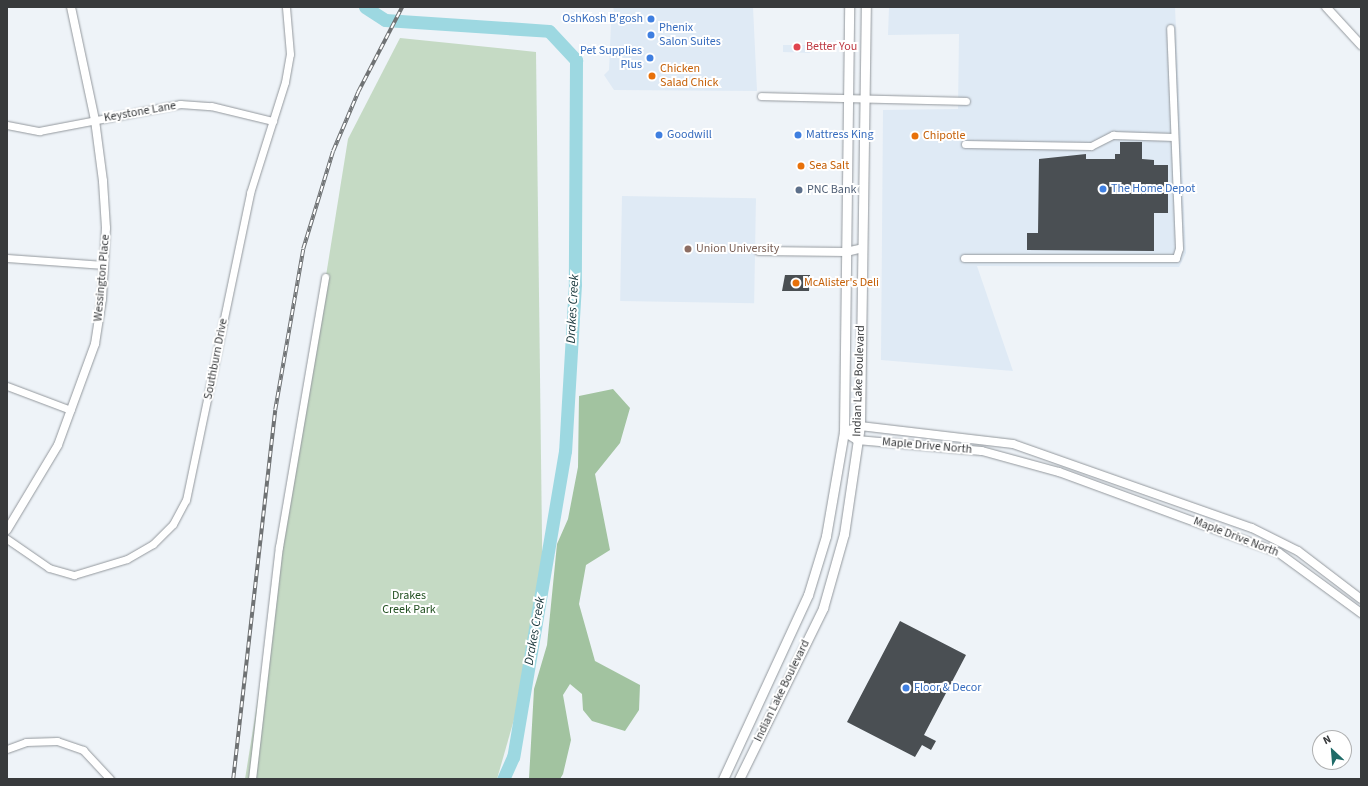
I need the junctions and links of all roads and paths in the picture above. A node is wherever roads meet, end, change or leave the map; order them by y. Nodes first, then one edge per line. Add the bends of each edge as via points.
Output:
1 (71, 7) edge
2 (286, 7) edge
3 (849, 7) edge
4 (866, 7) edge
5 (1326, 7) edge
6 (1170, 28) dead end
7 (1361, 45) edge
8 (761, 96) dead end
9 (849, 98) junction
10 (865, 98) junction
11 (966, 101) dead end
12 (95, 120) junction
13 (272, 121) junction
14 (7, 125) edge
15 (1174, 137) junction
16 (966, 144) dead end
17 (863, 248) junction
18 (759, 251) dead end
19 (846, 252) junction
20 (7, 258) edge
21 (964, 258) dead end
22 (104, 265) junction
23 (325, 277) dead end
24 (7, 386) edge
25 (72, 410) junction
26 (860, 426) junction
27 (844, 432) junction
28 (857, 440) junction
29 (984, 440) junction
30 (982, 451) junction
31 (1062, 463) junction
32 (1058, 472) junction
33 (1199, 511) junction
34 (1196, 521) junction
35 (7, 530) edge
36 (7, 539) edge
37 (1285, 544) junction
38 (1280, 553) junction
39 (1361, 599) edge
40 (1361, 613) edge
41 (7, 749) edge
42 (110, 779) edge
43 (252, 779) edge
44 (722, 779) edge
45 (740, 779) edge

1 - 12 street, Wessington Place
2 - 13 street, Southburn Drive via 290,54
3 - 9 main road, Indian Lake Boulevard
4 - 10 main road, Indian Lake Boulevard
5 - 7 street
6 - 15 street
8 - 9 street
9 - 10 street
9 - 19 main road, Indian Lake Boulevard
10 - 11 street
10 - 17 main road, Indian Lake Boulevard
12 - 13 street, Keystone Lane via 180,104 211,106
12 - 14 street, Keystone Lane via 39,131
12 - 22 street, Wessington Place via 106,220
13 - 36 street, Southburn Drive via 237,246 186,500 173,524 152,544 127,559 74,575 48,568
15 - 16 street via 1113,135 1091,146
15 - 21 street via 1179,248 1176,258
17 - 19 street
17 - 26 main road, Indian Lake Boulevard
18 - 19 street
19 - 27 main road, Indian Lake Boulevard
20 - 22 street
22 - 25 street, Wessington Place via 96,344
23 - 43 street via 280,547
24 - 25 street
25 - 35 street, Wessington Place via 58,445 34,490
26 - 27 street, Maple Drive North
26 - 28 main road, Indian Lake Boulevard
26 - 29 street, Maple Drive North
27 - 28 street, Maple Drive North
27 - 44 main road, Indian Lake Boulevard via 826,536 808,595
28 - 30 street, Maple Drive North
28 - 45 main road, Indian Lake Boulevard via 844,534 823,608
29 - 30 street
29 - 31 street, Maple Drive North via 1013,444
30 - 32 street, Maple Drive North
31 - 32 street
31 - 33 street, Maple Drive North
32 - 34 street, Maple Drive North
33 - 34 street
33 - 37 street, Maple Drive North via 1252,528
34 - 38 street, Maple Drive North
37 - 38 street
37 - 39 street, Maple Drive North
38 - 40 street, Maple Drive North
41 - 42 street via 26,742 57,741 83,750

